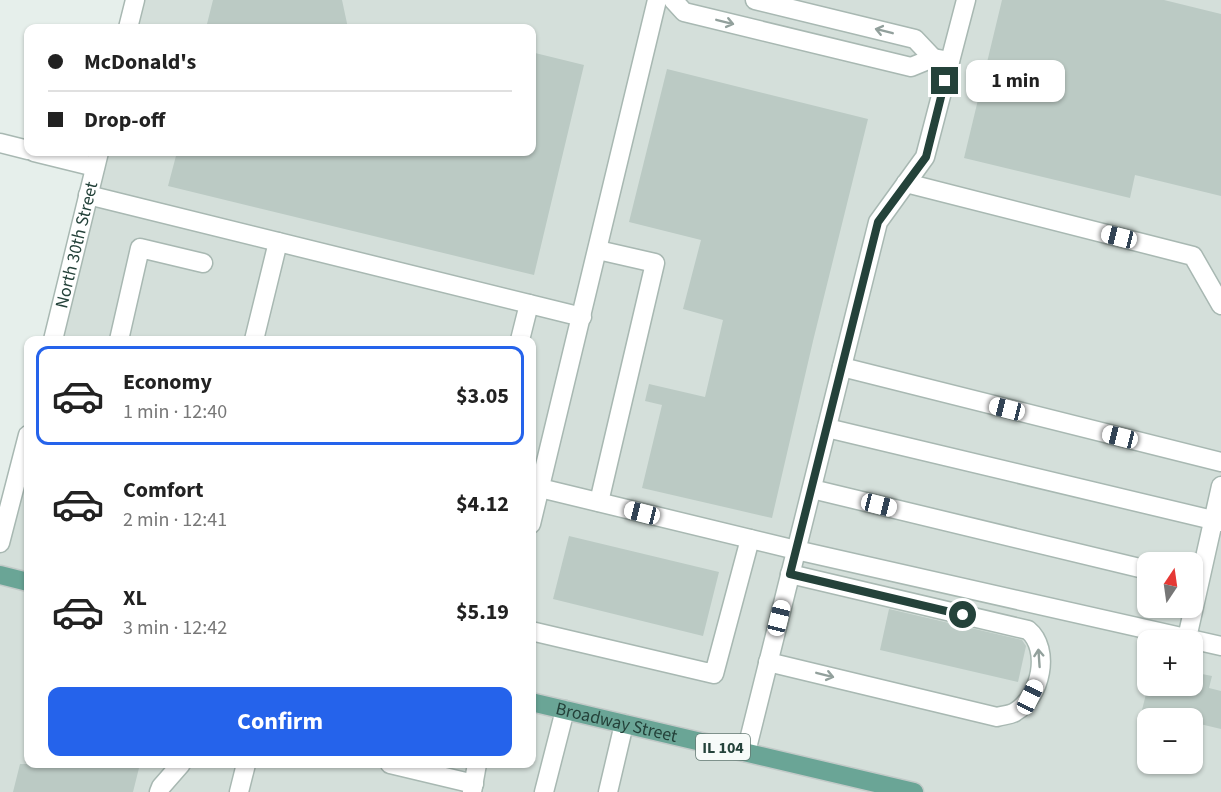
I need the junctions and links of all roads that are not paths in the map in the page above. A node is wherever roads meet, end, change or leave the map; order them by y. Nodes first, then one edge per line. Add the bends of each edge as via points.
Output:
1 (135, 0) edge
2 (657, 0) edge
3 (673, 0) edge
4 (754, 0) edge
5 (966, 0) edge
6 (129, 24) edge
7 (941, 60) junction
8 (0, 143) edge
9 (24, 149) edge
10 (70, 156) edge
11 (97, 159) edge
12 (906, 183) junction
13 (88, 195) junction
14 (278, 242) junction
15 (598, 250) junction
16 (203, 262) dead end
17 (529, 304) junction
18 (1221, 305) edge
19 (582, 317) junction
20 (54, 336) edge
21 (121, 336) edge
22 (255, 336) edge
23 (521, 336) edge
24 (842, 368) junction
25 (827, 428) junction
26 (24, 450) edge
27 (1221, 462) edge
28 (1221, 486) edge
29 (540, 488) junction
30 (812, 489) junction
31 (599, 502) junction
32 (536, 504) edge
33 (1217, 521) edge
34 (750, 539) junction
35 (0, 543) edge
36 (796, 550) junction
37 (1203, 562) edge
38 (1137, 567) edge
39 (790, 574) junction
40 (0, 575) edge
41 (24, 581) edge
42 (1151, 630) edge
43 (536, 632) edge
44 (1203, 642) edge
45 (1221, 646) edge
46 (768, 662) junction
47 (536, 703) edge
48 (565, 710) junction
49 (624, 724) junction
50 (746, 752) junction
51 (178, 768) edge
52 (245, 768) edge
53 (404, 768) edge
54 (476, 768) edge
55 (473, 788) edge
56 (159, 792) edge
57 (239, 792) edge
58 (544, 792) edge
59 (608, 792) edge
60 (915, 792) edge

1 - 6 street
2 - 15 street
3 -> 7 street via 684,12 911,68
7 -> 4 street via 915,39
5 - 7 street
7 - 12 street via 926,157
8 - 9 street
10 - 11 street
11 - 13 street, North 30th Street
12 - 18 street via 1193,256
12 - 24 street via 878,222
13 - 14 street
13 - 20 street, North 30th Street
14 - 17 street
14 - 22 street
15 - 19 street
15 - 31 street via 655,263
16 - 21 street via 140,248
17 - 19 street
17 - 23 street
19 - 29 street
24 - 25 street
24 - 27 street
25 - 30 street
25 - 33 street
26 - 35 street
28 - 33 street
29 - 31 street
29 - 32 street
30 - 36 street
30 - 38 street
31 - 34 street
33 - 37 street
34 - 36 street
34 - 43 street via 714,674
36 - 39 street
36 - 42 street
39 - 46 street
46 -> 39 street via 997,717 1016,712 1039,679 1041,659 1036,637 1028,630
40 - 41 main road
44 - 45 street
46 - 50 street
47 - 48 main road, Broadway Street / IL 104
48 - 49 main road, Broadway Street / IL 104
48 - 58 street
49 - 50 main road, Broadway Street / IL 104
49 - 59 street
50 - 60 main road, Broadway Street / IL 104
51 - 56 street
52 - 57 street
53 - 55 street
54 - 55 street

